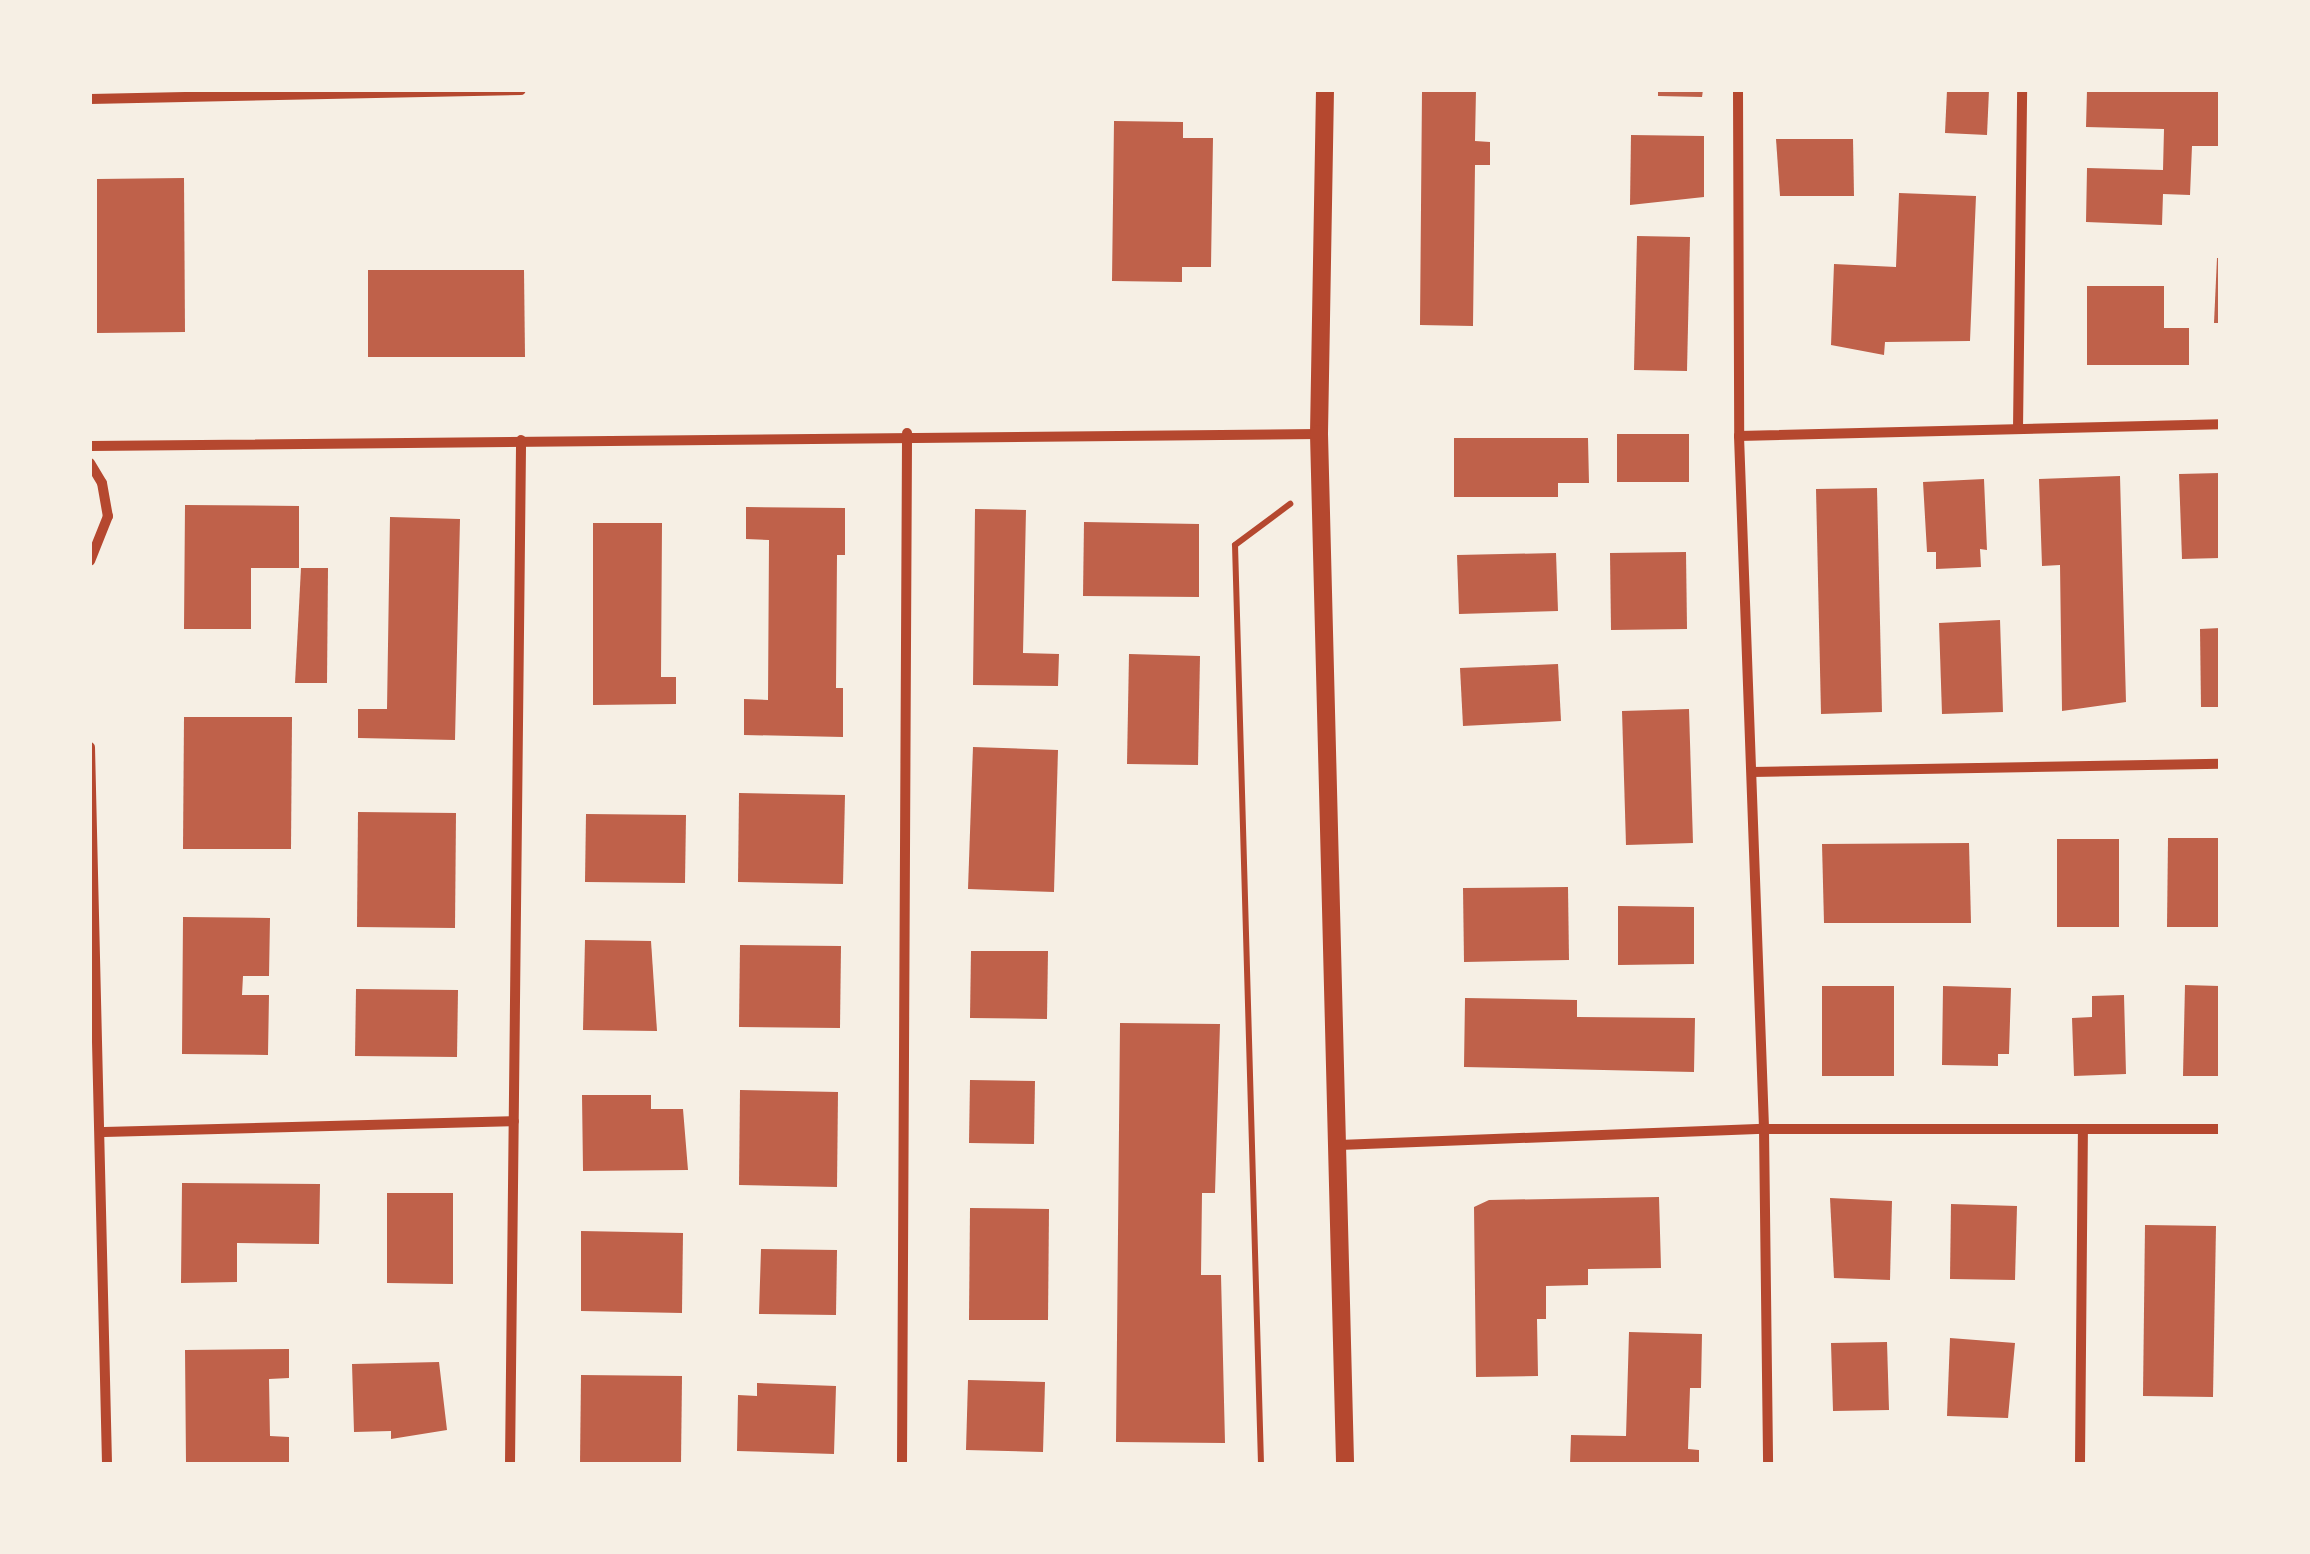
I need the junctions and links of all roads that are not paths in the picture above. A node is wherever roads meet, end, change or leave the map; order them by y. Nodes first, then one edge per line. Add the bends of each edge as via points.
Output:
1 (521, 90) edge
2 (1324, 90) edge
3 (1738, 90) edge
4 (2022, 90) edge
5 (90, 99) edge
6 (2220, 424) edge
7 (2018, 429) junction
8 (907, 433) junction
9 (1319, 434) junction
10 (1739, 436) junction
11 (521, 440) junction
12 (90, 446) edge
13 (90, 463) edge
14 (90, 561) edge
15 (90, 747) edge
16 (2220, 764) edge
17 (1752, 772) junction
18 (514, 1121) junction
19 (1764, 1129) junction
20 (2083, 1129) junction
21 (2220, 1129) edge
22 (104, 1132) junction
23 (1340, 1144) junction
24 (107, 1464) edge
25 (510, 1464) edge
26 (902, 1464) edge
27 (1345, 1464) edge
28 (1768, 1464) edge
29 (2080, 1464) edge

1 - 5 street
2 - 9 street
3 - 10 street
4 - 7 street
6 - 7 street
7 - 10 street
8 - 9 street
8 - 11 street
8 - 26 street
9 - 23 street
10 - 17 street
11 - 12 street
11 - 18 street
13 - 14 street via 108,516
15 - 22 street
16 - 17 street
17 - 19 street
18 - 22 street
18 - 25 street
19 - 20 street
19 - 23 street
19 - 28 street
20 - 21 street
20 - 29 street
22 - 24 street
23 - 27 street

